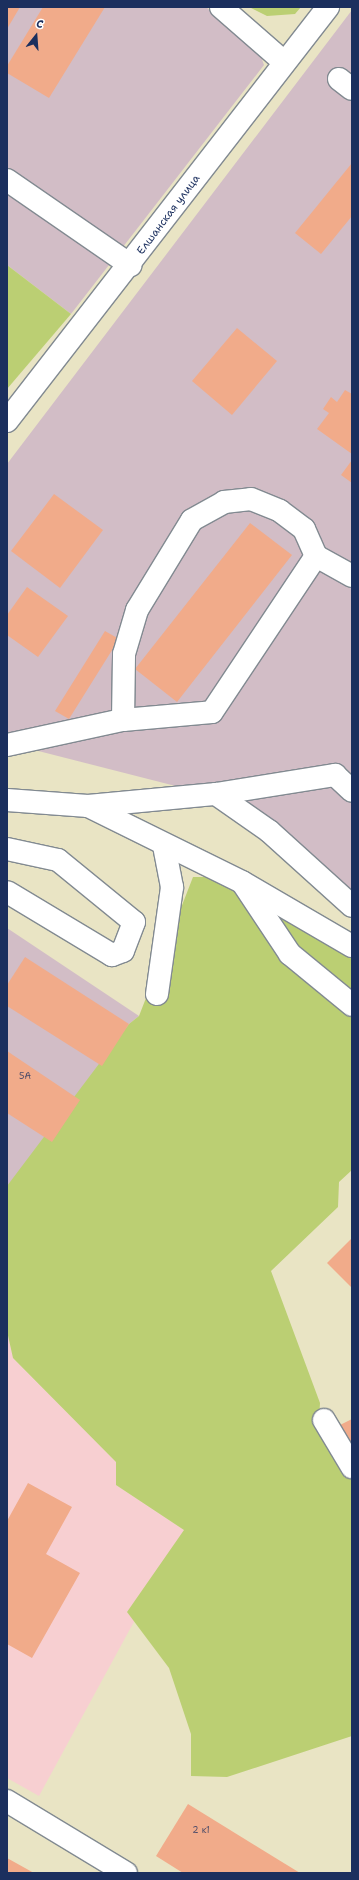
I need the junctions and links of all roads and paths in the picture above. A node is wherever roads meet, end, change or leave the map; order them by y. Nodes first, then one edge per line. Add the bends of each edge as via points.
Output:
1 (221, 7) edge
2 (328, 7) edge
3 (284, 62) junction
4 (7, 180) edge
5 (130, 265) junction
6 (7, 420) edge
7 (316, 556) junction
8 (352, 576) edge
9 (122, 720) junction
10 (7, 745) edge
11 (344, 771) edge
12 (352, 791) edge
13 (216, 794) junction
14 (7, 800) edge
15 (88, 806) junction
16 (164, 846) junction
17 (7, 849) edge
18 (242, 882) junction
19 (7, 892) edge
20 (352, 906) edge
21 (169, 910) junction
22 (134, 922) junction
23 (352, 946) edge
24 (157, 994) dead end
25 (352, 1005) edge
26 (324, 1420) dead end
27 (352, 1467) edge
28 (7, 1801) edge
29 (126, 1873) edge

1 - 3 street
2 - 3 street, Елшанская улица
3 - 5 street, Елшанская улица
4 - 5 street
5 - 6 street, Елшанская улица
7 - 8 street
7 - 9 street via 212,712
7 - 9 street via 304,529 280,511 251,499 224,502 192,520 137,610 124,654
9 - 10 street
11 - 12 street
11 - 13 street
13 - 15 street
13 - 20 street via 269,831
14 - 15 street
15 - 16 street
16 - 18 street
16 - 21 street via 172,887
17 - 22 street via 58,860
18 - 23 street
18 - 25 street via 290,954
19 - 22 street via 112,955 123,950
21 - 22 street
21 - 24 street
26 - 27 street
28 - 29 street

